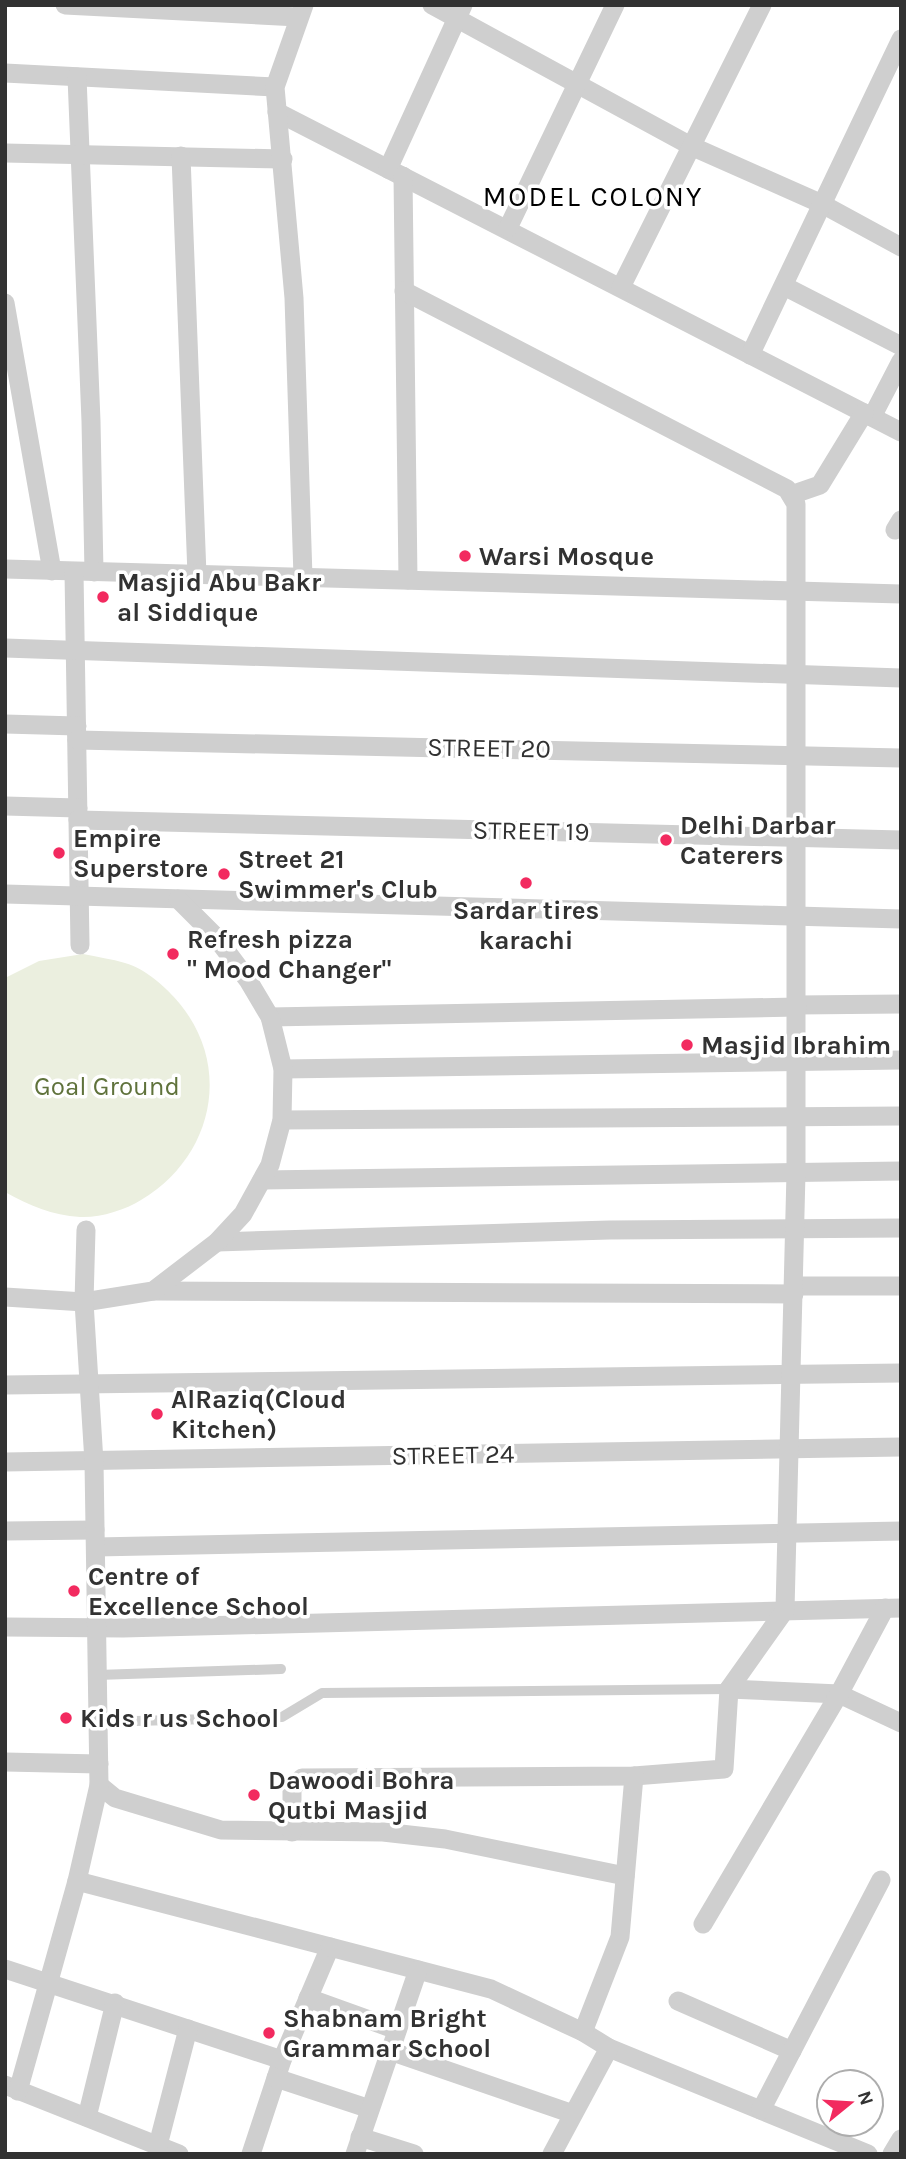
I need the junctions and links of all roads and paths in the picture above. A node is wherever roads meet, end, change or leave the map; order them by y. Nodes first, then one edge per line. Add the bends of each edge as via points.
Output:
1 (65, 5) edge
2 (432, 5) edge
3 (615, 5) edge
4 (762, 5) edge
5 (301, 11) edge
6 (460, 12) edge
7 (901, 39) edge
8 (5, 73) edge
9 (77, 77) junction
10 (576, 86) junction
11 (275, 87) junction
12 (277, 112) junction
13 (691, 146) junction
14 (5, 153) edge
15 (80, 153) junction
16 (181, 156) junction
17 (283, 159) junction
18 (395, 173) junction
19 (822, 205) junction
20 (508, 228) junction
21 (901, 247) edge
22 (783, 285) junction
23 (621, 287) junction
24 (404, 291) junction
25 (5, 303) edge
26 (901, 346) edge
27 (750, 355) junction
28 (901, 361) edge
29 (868, 415) junction
30 (901, 432) edge
31 (791, 495) junction
32 (5, 569) edge
33 (51, 571) junction
34 (84, 572) junction
35 (197, 575) junction
36 (303, 578) junction
37 (408, 580) junction
38 (794, 591) junction
39 (901, 593) edge
40 (5, 648) edge
41 (75, 650) junction
42 (795, 674) junction
43 (901, 678) edge
44 (5, 724) edge
45 (77, 733) junction
46 (794, 755) junction
47 (901, 758) edge
48 (5, 806) edge
49 (78, 814) junction
50 (796, 838) junction
51 (901, 841) edge
52 (5, 894) edge
53 (79, 895) junction
54 (178, 899) junction
55 (797, 916) junction
56 (901, 919) edge
57 (80, 945) dead end
58 (901, 1004) edge
59 (797, 1006) junction
60 (270, 1017) junction
61 (901, 1060) edge
62 (797, 1063) junction
63 (283, 1069) junction
64 (901, 1116) edge
65 (796, 1119) junction
66 (282, 1120) junction
67 (901, 1171) edge
68 (796, 1173) junction
69 (262, 1180) junction
70 (901, 1228) edge
71 (86, 1230) dead end
72 (793, 1230) junction
73 (217, 1242) junction
74 (901, 1286) edge
75 (794, 1290) junction
76 (153, 1291) junction
77 (5, 1297) edge
78 (84, 1302) junction
79 (901, 1373) edge
80 (792, 1375) junction
81 (5, 1385) edge
82 (92, 1386) junction
83 (901, 1447) edge
84 (790, 1448) junction
85 (5, 1462) edge
86 (94, 1462) junction
87 (5, 1531) edge
88 (787, 1531) junction
89 (901, 1531) edge
90 (95, 1539) junction
91 (893, 1608) edge
92 (785, 1610) junction
93 (5, 1627) edge
94 (97, 1628) junction
95 (281, 1670) dead end
96 (97, 1675) junction
97 (729, 1689) junction
98 (839, 1693) junction
99 (98, 1722) junction
100 (901, 1723) edge
101 (5, 1762) edge
102 (99, 1765) junction
103 (634, 1776) junction
104 (99, 1785) junction
105 (292, 1832) junction
106 (625, 1876) junction
107 (881, 1880) dead end
108 (76, 1881) junction
109 (703, 1924) dead end
110 (330, 1947) junction
111 (5, 1969) edge
112 (418, 1970) junction
113 (49, 1981) junction
114 (308, 1998) junction
115 (678, 2001) dead end
116 (115, 2003) junction
117 (188, 2029) junction
118 (397, 2029) junction
119 (583, 2032) junction
120 (608, 2049) junction
121 (390, 2051) junction
122 (792, 2051) junction
123 (279, 2069) junction
124 (12, 2088) edge
125 (370, 2109) junction
126 (761, 2110) junction
127 (573, 2114) junction
128 (87, 2117) junction
129 (357, 2145) edge
130 (158, 2146) junction
131 (179, 2154) edge
132 (251, 2154) edge
133 (414, 2154) edge
134 (552, 2154) edge
135 (868, 2154) edge

1 - 5 street
2 - 6 street
3 - 10 street
4 - 13 street
5 - 11 street
6 - 10 street
6 - 18 street
7 - 19 street
8 - 9 street
9 - 11 street
9 - 15 street
10 - 13 street
10 - 20 street
11 - 12 street
12 - 17 street
12 - 18 street
13 - 19 street
13 - 23 street
14 - 15 street
15 - 16 street
15 - 34 street
16 - 17 street
16 - 35 street
17 - 36 street via 294,298
18 - 20 street
18 - 24 street
19 - 21 street
19 - 22 street
20 - 23 street
22 - 26 street
22 - 27 street
23 - 27 street
24 - 31 street via 775,482
24 - 37 street
25 - 33 street
27 - 29 street
28 - 29 street
29 - 30 street
29 - 31 street via 820,485
31 - 38 street via 796,504
32 - 33 street
33 - 34 street
34 - 35 street
34 - 41 street
35 - 36 street
36 - 37 street
37 - 38 street
38 - 39 street
38 - 42 street
40 - 41 street
41 - 42 street
41 - 45 street
42 - 43 street
42 - 46 street
44 - 45 street, STREET 20
45 - 46 street, STREET 20
45 - 49 street
46 - 47 street, STREET 20
46 - 50 street
48 - 49 street, STREET 19
49 - 50 street, STREET 19
49 - 53 street
50 - 51 street, STREET 19
50 - 55 street
52 - 53 street
53 - 54 street
53 - 57 street
54 - 55 street
54 - 60 street via 215,936
55 - 56 street
55 - 59 street
58 - 59 street
59 - 60 street
59 - 62 street
60 - 63 street
61 - 62 street
62 - 63 street
62 - 65 street
63 - 66 street
64 - 65 street
65 - 66 street
65 - 68 street
66 - 69 street
67 - 68 street
68 - 69 street
68 - 72 street
69 - 73 street via 243,1214
70 - 72 street
71 - 78 street
72 - 73 street via 609,1230
72 - 75 street
73 - 76 street
74 - 75 street
75 - 76 street
75 - 80 street
76 - 78 street
77 - 78 street
78 - 82 street
79 - 80 street
80 - 82 street
80 - 84 street
81 - 82 street
82 - 86 street
83 - 84 street, STREET 24
84 - 86 street, STREET 24
84 - 88 street
85 - 86 street, STREET 24
86 - 90 street
87 - 90 street
88 - 89 street
88 - 90 street
88 - 92 street
90 - 94 street
91 - 92 street
91 - 98 street
92 - 94 street
92 - 97 street
93 - 94 street
94 - 96 street
95 - 96 lane
96 - 99 street
97 - 98 street
97 - 99 lane via 322,1693 282,1717
97 - 103 street via 724,1769
98 - 100 street
98 - 109 street
99 - 102 street
101 - 102 street
102 - 104 street
103 - 105 street via 302,1778 292,1788
103 - 106 street
104 - 105 street via 115,1798 221,1830
104 - 108 street
105 - 106 street via 383,1832 445,1839
106 - 119 street via 620,1937
107 - 122 street
108 - 110 street
108 - 113 street
110 - 112 street
110 - 114 street
111 - 113 street
112 - 118 street
112 - 119 street via 491,1989
113 - 116 street
113 - 124 street
114 - 118 street
114 - 123 street
115 - 122 street
116 - 117 street
116 - 128 street
117 - 123 street
117 - 130 street
118 - 121 street
119 - 120 street
120 - 126 street
120 - 127 street
121 - 125 street
121 - 127 street
122 - 126 street
123 - 125 street
123 - 132 street
124 - 128 street
125 - 129 street
126 - 135 street
127 - 134 street
128 - 130 street
129 - 133 street
130 - 131 street

